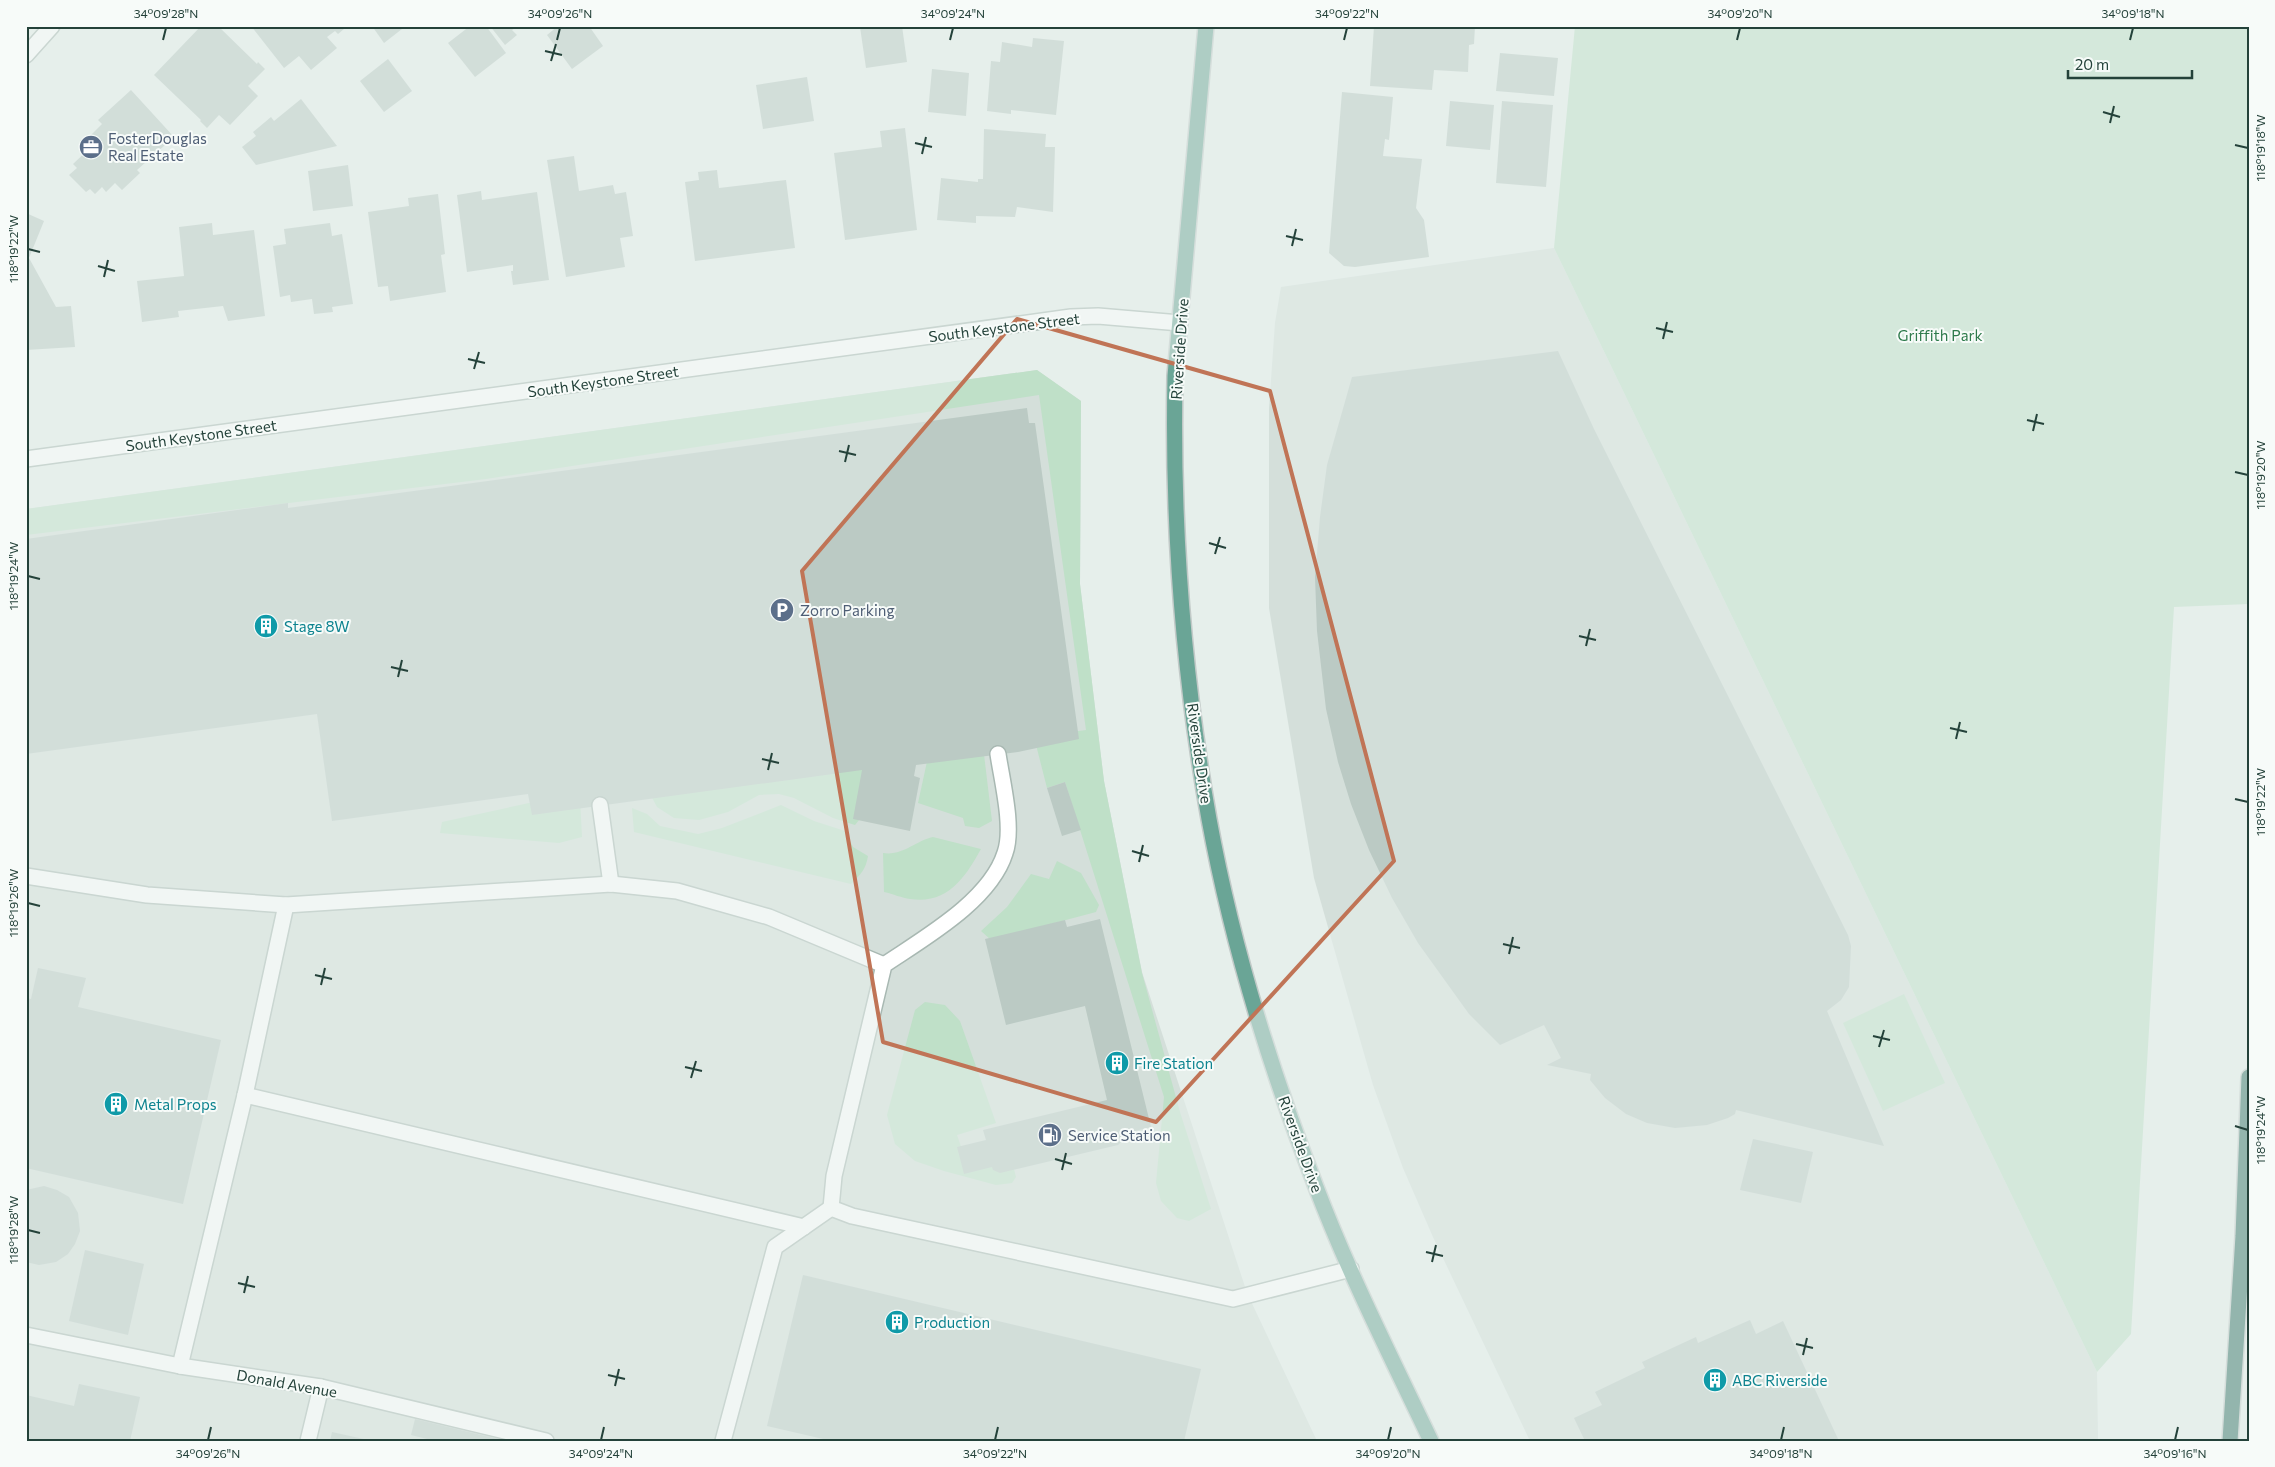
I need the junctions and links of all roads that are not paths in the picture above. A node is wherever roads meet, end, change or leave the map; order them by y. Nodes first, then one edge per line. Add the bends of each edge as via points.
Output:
1 (52, 26) edge
2 (1206, 26) edge
3 (26, 55) edge
4 (1180, 323) junction
5 (26, 459) edge
6 (998, 754) dead end
7 (600, 805) dead end
8 (26, 876) edge
9 (611, 884) junction
10 (286, 905) junction
11 (884, 965) junction
12 (2249, 1077) edge
13 (245, 1095) junction
14 (831, 1208) junction
15 (804, 1227) junction
16 (1351, 1269) junction
17 (26, 1334) edge
18 (180, 1366) junction
19 (321, 1387) junction
20 (308, 1441) edge
21 (546, 1441) edge
22 (723, 1441) edge
23 (1431, 1441) edge
24 (2230, 1441) edge

1 - 3 street
2 - 4 main road, Riverside Drive
4 - 5 street, South Keystone Street via 1071,317
4 - 16 main road, Riverside Drive via 1174,422 1177,539 1192,701 1210,819 1234,933 1262,1032 1316,1187
6 - 11 street via 1008,821 1006,852 993,878 950,921
7 - 9 street
8 - 10 street via 148,895
9 - 10 street
9 - 11 street via 677,892 769,917
10 - 13 street
11 - 14 street via 834,1176
12 - 24 highway
13 - 15 street
13 - 18 street
14 - 15 street
14 - 16 street via 852,1216 1233,1299
15 - 22 street via 775,1247
16 - 23 main road, Riverside Drive
17 - 18 street, Donald Avenue
18 - 19 street, Donald Avenue
19 - 20 street
19 - 21 street, Donald Avenue

